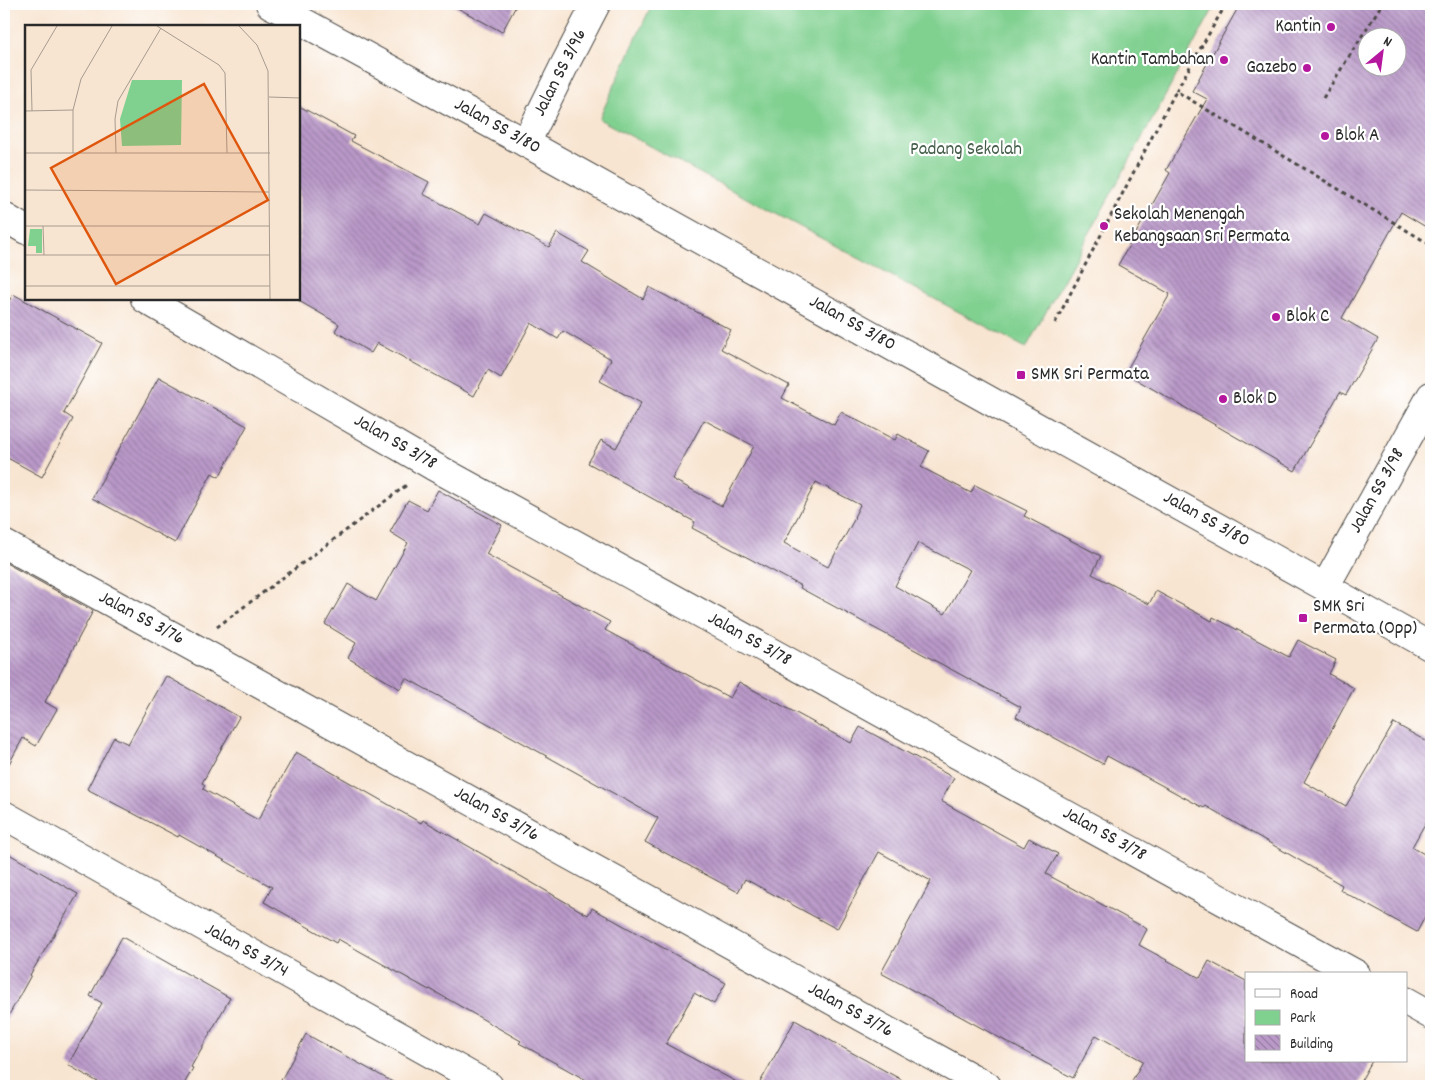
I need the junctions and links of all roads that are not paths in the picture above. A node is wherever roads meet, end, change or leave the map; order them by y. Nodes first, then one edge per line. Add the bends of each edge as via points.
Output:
1 (270, 4) edge
2 (596, 4) edge
3 (526, 142) junction
4 (4, 217) edge
5 (25, 229) edge
6 (147, 300) edge
7 (1431, 396) edge
8 (4, 544) edge
9 (1325, 586) junction
10 (1431, 647) edge
11 (4, 815) edge
12 (1352, 972) edge
13 (1408, 1002) edge
14 (1431, 1015) edge
15 (488, 1086) edge
16 (987, 1086) edge

1 - 3 street, Jalan SS 3/80
2 - 3 street, Jalan SS 3/96
3 - 9 street, Jalan SS 3/80
4 - 5 street
6 - 12 street, Jalan SS 3/78 via 433,466
7 - 9 street, Jalan SS 3/98
8 - 16 street, Jalan SS 3/76
9 - 10 street, Jalan SS 3/80
11 - 15 street, Jalan SS 3/74
13 - 14 street

